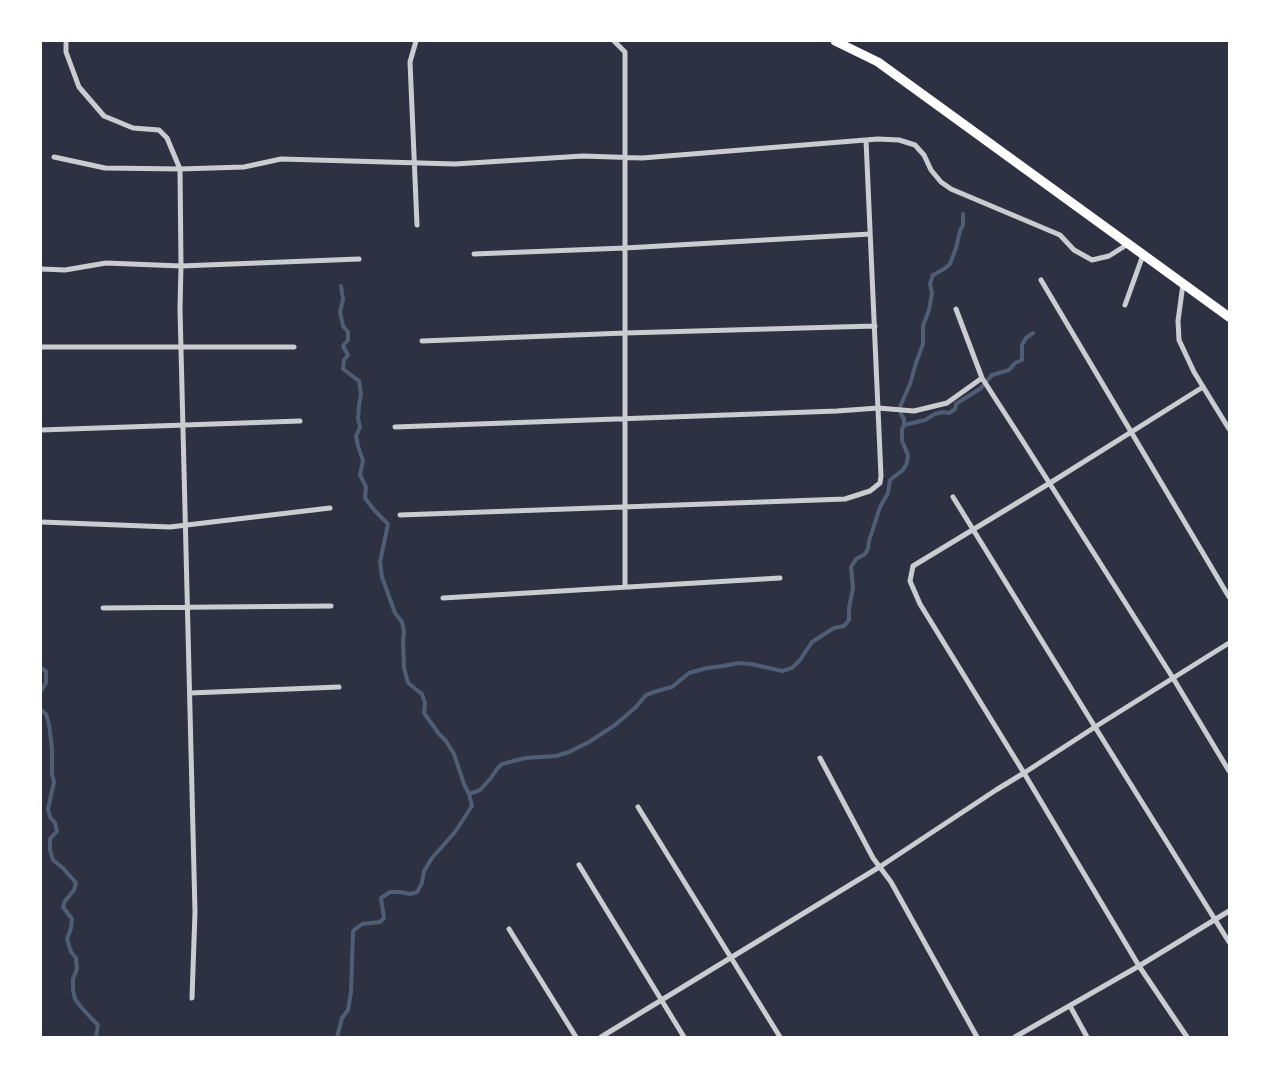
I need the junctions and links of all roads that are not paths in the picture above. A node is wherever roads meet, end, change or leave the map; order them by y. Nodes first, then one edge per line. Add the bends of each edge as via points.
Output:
1 (66, 41) edge
2 (416, 41) edge
3 (614, 41) edge
4 (834, 41) edge
5 (866, 140) junction
6 (54, 157) dead end
7 (625, 157) junction
8 (415, 163) junction
9 (180, 169) junction
10 (417, 225) dead end
11 (870, 234) junction
12 (1128, 244) junction
13 (625, 248) junction
14 (474, 254) dead end
15 (1143, 255) junction
16 (359, 259) dead end
17 (181, 266) junction
18 (41, 269) edge
19 (1041, 280) dead end
20 (1182, 284) junction
21 (1125, 305) dead end
22 (956, 309) dead end
23 (1229, 317) edge
24 (875, 326) junction
25 (625, 333) junction
26 (422, 341) dead end
27 (41, 347) edge
28 (294, 347) dead end
29 (180, 348) junction
30 (982, 378) junction
31 (1203, 387) junction
32 (878, 408) junction
33 (625, 419) junction
34 (300, 421) dead end
35 (183, 426) junction
36 (395, 428) dead end
37 (1229, 429) edge
38 (41, 430) edge
39 (1131, 431) junction
40 (1050, 483) junction
41 (953, 497) dead end
42 (626, 507) junction
43 (330, 508) dead end
44 (400, 515) dead end
45 (41, 522) edge
46 (185, 525) junction
47 (973, 529) junction
48 (780, 578) dead end
49 (625, 588) junction
50 (1229, 597) edge
51 (443, 598) dead end
52 (331, 606) dead end
53 (187, 607) junction
54 (103, 608) dead end
55 (1229, 643) edge
56 (1174, 678) junction
57 (339, 687) dead end
58 (190, 693) junction
59 (1094, 727) junction
60 (820, 758) dead end
61 (1229, 770) edge
62 (1024, 774) junction
63 (638, 807) dead end
64 (578, 865) dead end
65 (879, 867) junction
66 (1229, 911) edge
67 (1214, 920) junction
68 (509, 929) dead end
69 (1229, 942) edge
70 (731, 958) junction
71 (1139, 966) junction
72 (192, 998) dead end
73 (661, 1000) junction
74 (1070, 1006) junction
75 (576, 1037) edge
76 (601, 1037) edge
77 (684, 1037) edge
78 (780, 1037) edge
79 (977, 1037) edge
80 (1015, 1037) edge
81 (1087, 1037) edge
82 (1187, 1037) edge

1 - 9 street via 66,52 79,87 104,116 133,128 159,130 167,138
2 - 8 street via 410,62
3 - 7 street via 625,52
4 - 12 highway via 878,62
5 - 7 street
5 - 11 street
5 - 12 street via 899,140 915,145 940,182 1060,235 1074,250 1092,260 1109,256
6 - 9 street via 105,168
7 - 8 street
7 - 13 street
8 - 9 street via 282,159 244,167
8 - 10 street
9 - 17 street
11 - 13 street
11 - 24 street
12 - 15 highway
13 - 14 street
13 - 25 street
15 - 20 highway
15 - 21 street
16 - 17 street
17 - 18 street via 106,263 65,270
17 - 29 street
19 - 39 street
20 - 23 highway
20 - 31 street via 1179,340
22 - 30 street
24 - 25 street
24 - 32 street
25 - 26 street
25 - 33 street
27 - 29 street
28 - 29 street
29 - 35 street
30 - 32 street via 947,403 914,411
30 - 40 street
31 - 37 street
31 - 39 street
32 - 33 street
32 - 42 street via 882,476 880,484 870,491 845,499
33 - 36 street
33 - 42 street
34 - 35 street
35 - 38 street
35 - 46 street
39 - 40 street
39 - 50 street
40 - 47 street
40 - 56 street
41 - 47 street
42 - 44 street
42 - 49 street
43 - 46 street
45 - 46 street
46 - 53 street
47 - 59 street
47 - 62 street via 913,566 910,582 920,604
48 - 49 street
49 - 51 street
52 - 53 street
53 - 54 street
53 - 58 street
55 - 56 street
56 - 59 street
56 - 61 street
57 - 58 street
58 - 72 street via 195,912
59 - 62 street
59 - 67 street
60 - 65 street
62 - 65 street
62 - 71 street
63 - 70 street
64 - 73 street
65 - 70 street
65 - 79 street via 891,882
66 - 67 street
67 - 69 street
67 - 71 street
68 - 75 street
70 - 73 street
70 - 78 street
71 - 74 street
71 - 82 street
73 - 76 street
73 - 77 street
74 - 80 street
74 - 81 street

